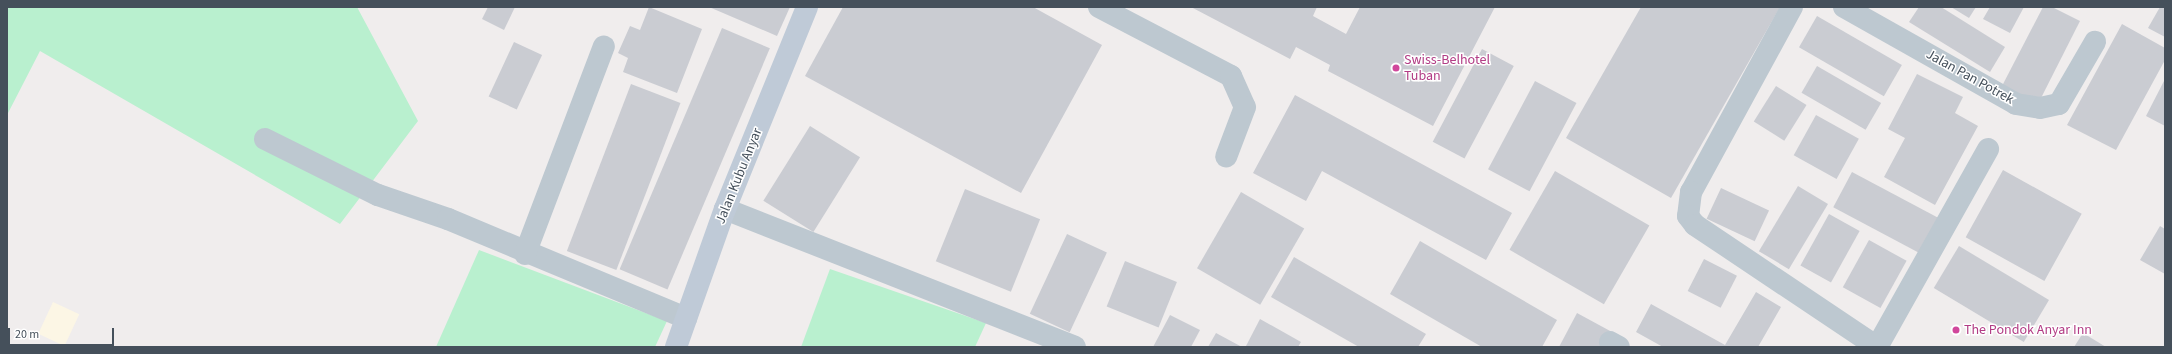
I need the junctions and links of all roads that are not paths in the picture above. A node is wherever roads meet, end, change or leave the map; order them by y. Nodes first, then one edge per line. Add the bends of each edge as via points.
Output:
1 (807, 7) edge
2 (1099, 7) edge
3 (1792, 7) edge
4 (1844, 7) edge
5 (2095, 42) dead end
6 (604, 46) dead end
7 (265, 139) dead end
8 (1988, 149) dead end
9 (1226, 157) dead end
10 (725, 209) junction
11 (525, 254) junction
12 (686, 318) junction
13 (676, 347) edge
14 (1075, 347) edge
15 (1877, 347) edge

1 - 10 street, Jalan Kubu Anyar
2 - 9 street via 1231,76 1245,107
3 - 15 street via 1691,192 1688,216 1696,225
4 - 5 street, Jalan Pan Potrek via 2016,104 2040,108 2059,104
6 - 11 street
7 - 11 street via 378,195 448,219
8 - 15 street
10 - 12 street, Jalan Kubu Anyar
10 - 14 street
11 - 12 street
12 - 13 street, Jalan Kubu Anyar

